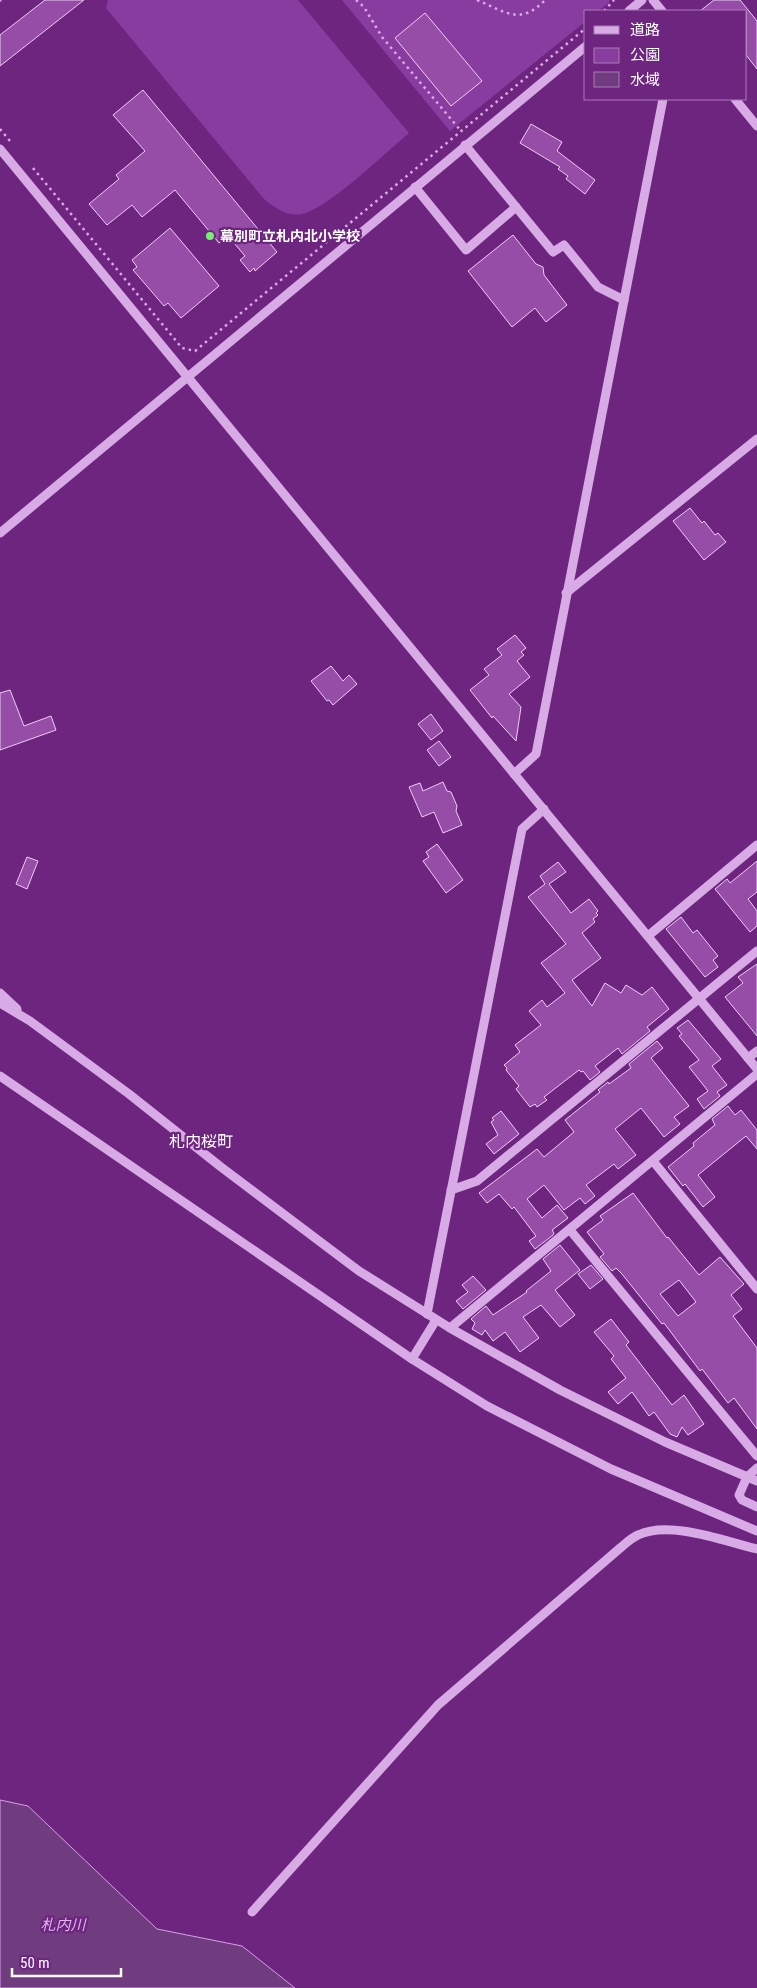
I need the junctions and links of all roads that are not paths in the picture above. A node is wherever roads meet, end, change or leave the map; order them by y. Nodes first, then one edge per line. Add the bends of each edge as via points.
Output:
1 (642, 0) edge
2 (653, 0) edge
3 (630, 10) edge
4 (661, 10) edge
5 (584, 48) edge
6 (663, 100) edge
7 (736, 100) edge
8 (757, 126) edge
9 (465, 145) junction
10 (0, 149) edge
11 (415, 187) junction
12 (516, 207) junction
13 (624, 300) junction
14 (187, 377) junction
15 (757, 439) edge
16 (0, 533) edge
17 (566, 593) junction
18 (514, 774) junction
19 (544, 809) junction
20 (757, 845) edge
21 (648, 936) junction
22 (757, 951) edge
23 (0, 993) edge
24 (699, 998) junction
25 (0, 1003) edge
26 (30, 1021) junction
27 (757, 1051) edge
28 (748, 1058) junction
29 (757, 1069) edge
30 (757, 1074) edge
31 (0, 1076) edge
32 (652, 1161) junction
33 (451, 1190) junction
34 (570, 1230) junction
35 (757, 1289) edge
36 (427, 1314) junction
37 (436, 1320) junction
38 (450, 1328) junction
39 (412, 1359) junction
40 (757, 1456) edge
41 (757, 1468) edge
42 (747, 1477) junction
43 (757, 1481) edge
44 (757, 1508) edge
45 (757, 1531) edge
46 (757, 1549) edge
47 (252, 1912) dead end

1 - 3 street
2 - 4 street
5 - 9 street
6 - 13 street
7 - 8 street
9 - 11 street
9 - 12 street
10 - 14 street
11 - 12 street via 466,250
11 - 14 street
12 - 13 street via 553,252 564,245 598,287
13 - 17 street
14 - 16 street
14 - 18 street
15 - 17 street
17 - 18 street via 536,754
18 - 19 street
19 - 21 street
19 - 33 street via 522,829
20 - 21 street
21 - 24 street
22 - 24 street
23 - 26 street
24 - 28 street
24 - 33 street via 477,1181
25 - 26 street
26 - 36 street via 359,1272
27 - 28 street
28 - 29 street
30 - 32 street
31 - 39 street
32 - 34 street
32 - 35 street
33 - 36 street
34 - 38 street
34 - 40 street
36 - 37 street
37 - 38 street
37 - 39 street
38 - 42 street via 560,1390 665,1442
39 - 45 street via 487,1406 612,1469
41 - 42 street
42 - 43 street
42 - 44 street via 739,1495
46 - 47 street via 680,1530 658,1530 638,1535 438,1705

